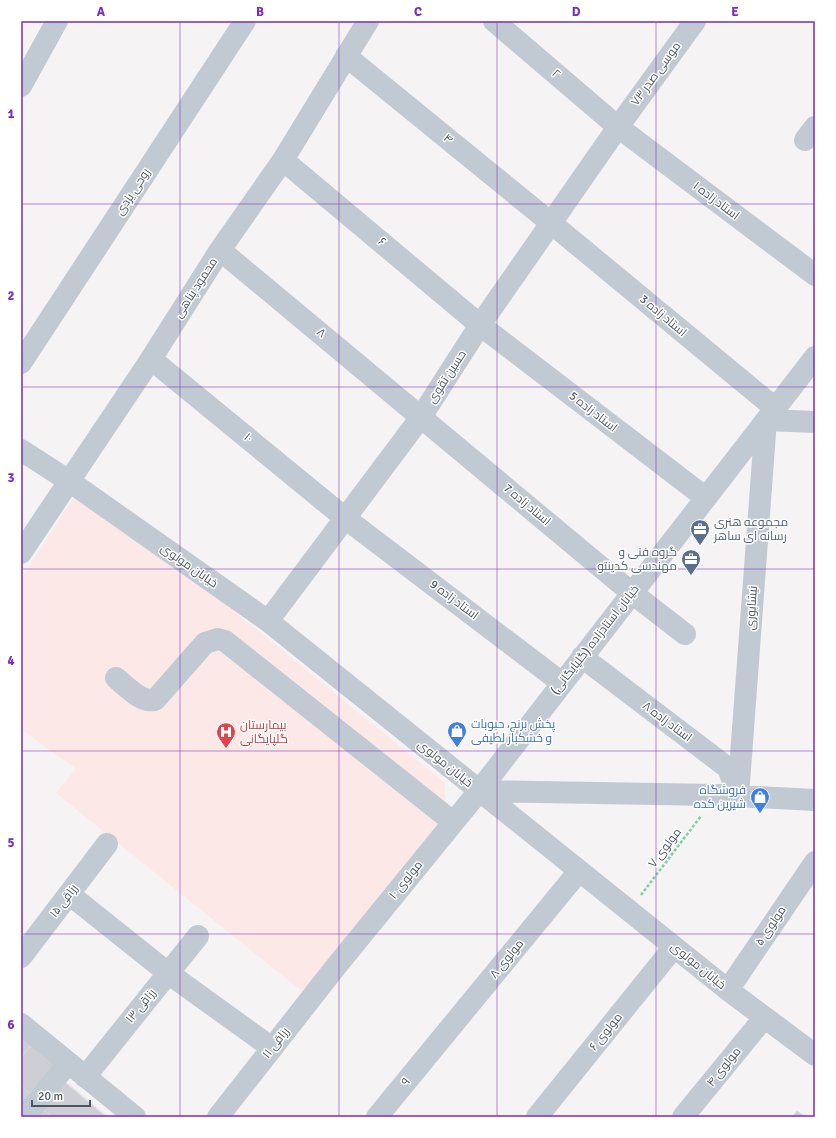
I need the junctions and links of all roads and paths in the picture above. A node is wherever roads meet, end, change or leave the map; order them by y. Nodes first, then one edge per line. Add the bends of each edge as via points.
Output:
1 (57, 21) edge
2 (245, 21) edge
3 (368, 21) edge
4 (494, 21) edge
5 (695, 21) edge
6 (346, 56) junction
7 (21, 86) edge
8 (618, 127) junction
9 (283, 160) junction
10 (551, 223) junction
11 (220, 250) junction
12 (815, 275) edge
13 (480, 325) junction
14 (815, 357) edge
15 (151, 359) junction
16 (21, 363) edge
17 (771, 414) junction
18 (421, 417) junction
19 (815, 422) edge
20 (21, 450) edge
21 (69, 481) junction
22 (706, 498) junction
23 (345, 518) junction
24 (21, 554) edge
25 (632, 593) junction
26 (268, 621) junction
27 (685, 634) dead end
28 (582, 657) junction
29 (116, 678) dead end
30 (562, 683) junction
31 (479, 791) junction
32 (716, 795) junction
33 (738, 796) junction
34 (815, 800) edge
35 (453, 822) junction
36 (107, 844) dead end
37 (815, 862) edge
38 (579, 871) junction
39 (69, 894) junction
40 (629, 911) junction
41 (198, 936) dead end
42 (674, 947) junction
43 (21, 957) edge
44 (334, 969) joint
45 (168, 973) junction
46 (728, 990) junction
47 (764, 1018) junction
48 (21, 1024) edge
49 (435, 1046) joint
50 (272, 1048) junction
51 (815, 1055) edge
52 (77, 1070) junction
53 (25, 1117) edge
54 (135, 1117) edge
55 (218, 1117) edge
56 (377, 1117) edge
57 (537, 1117) edge
58 (683, 1117) edge

1 - 7 street
2 - 16 street, روحی یزدی
3 - 6 street, محمود پناهی
4 - 8 street, ۲
5 - 8 street, موسی صدر ۷۳
6 - 9 street, محمود پناهی
6 - 10 street, ۴
8 - 10 street, حسین تقوی
8 - 12 street, استاد زاده ۱
9 - 11 street, محمود پناهی
9 - 13 street, ۶
10 - 13 street, حسین تقوی
10 - 17 street, استاد زاده 3
11 - 15 street, محمود پناهی
11 - 18 street, ۸
13 - 18 street, حسین تقوی
13 - 22 street, استاد زاده 5
14 - 17 street, خیابان استادزاده (گلپایگانی)
15 - 21 street, محمود پناهی
15 - 23 street, ۱۰
17 - 19 street
17 - 22 street, خیابان استادزاده (گلپایگانی)
17 - 33 street, نیشابوری
18 - 23 street, حسین تقوی
18 - 25 street, استاد زاده 7
20 - 21 street, خیابان مولوی
21 - 24 street, محمود پناهی
21 - 26 street, خیابان مولوی
22 - 25 street, خیابان استادزاده (گلپایگانی)
23 - 26 street, حسین تقوی
23 - 30 street, استاد زاده 9
25 - 27 street, استاد زاده 7
25 - 28 street, خیابان استادزاده (گلپایگانی)
26 - 31 street, خیابان مولوی
28 - 30 street, خیابان استادزاده (گلپایگانی)
28 - 33 street, استاد زاده ۸ via 728,768
29 - 35 street via 140,697 149,701 155,700 205,643 218,639 225,641
30 - 31 street, خیابان استادزاده (گلپایگانی)
31 - 32 street
31 - 35 street, مولوی ۱۰
31 - 38 street, خیابان مولوی
32 - 33 street
32 - 40 path, مولوی ۷
33 - 34 street
35 - 44 street, مولوی ۱۰
36 - 39 street, رزاقی ۱۵
37 - 46 street, مولوی ۵
38 - 40 street, خیابان مولوی
38 - 49 street, مولوی ۸
39 - 43 street, رزاقی ۱۵
39 - 45 street
40 - 42 street, خیابان مولوی
41 - 45 street, رزاقی ۱۳
42 - 46 street, خیابان مولوی
42 - 57 street, مولوی ۶
44 - 50 street, رزاقی ۱۱
45 - 50 street
45 - 52 street, رزاقی ۱۳
46 - 47 street, خیابان مولوی
47 - 51 street, خیابان مولوی
47 - 58 street, مولوی ۴
48 - 52 street
49 - 56 street, ۹
50 - 55 street, رزاقی ۱۱
52 - 53 street, رزاقی ۱۳
52 - 54 street

